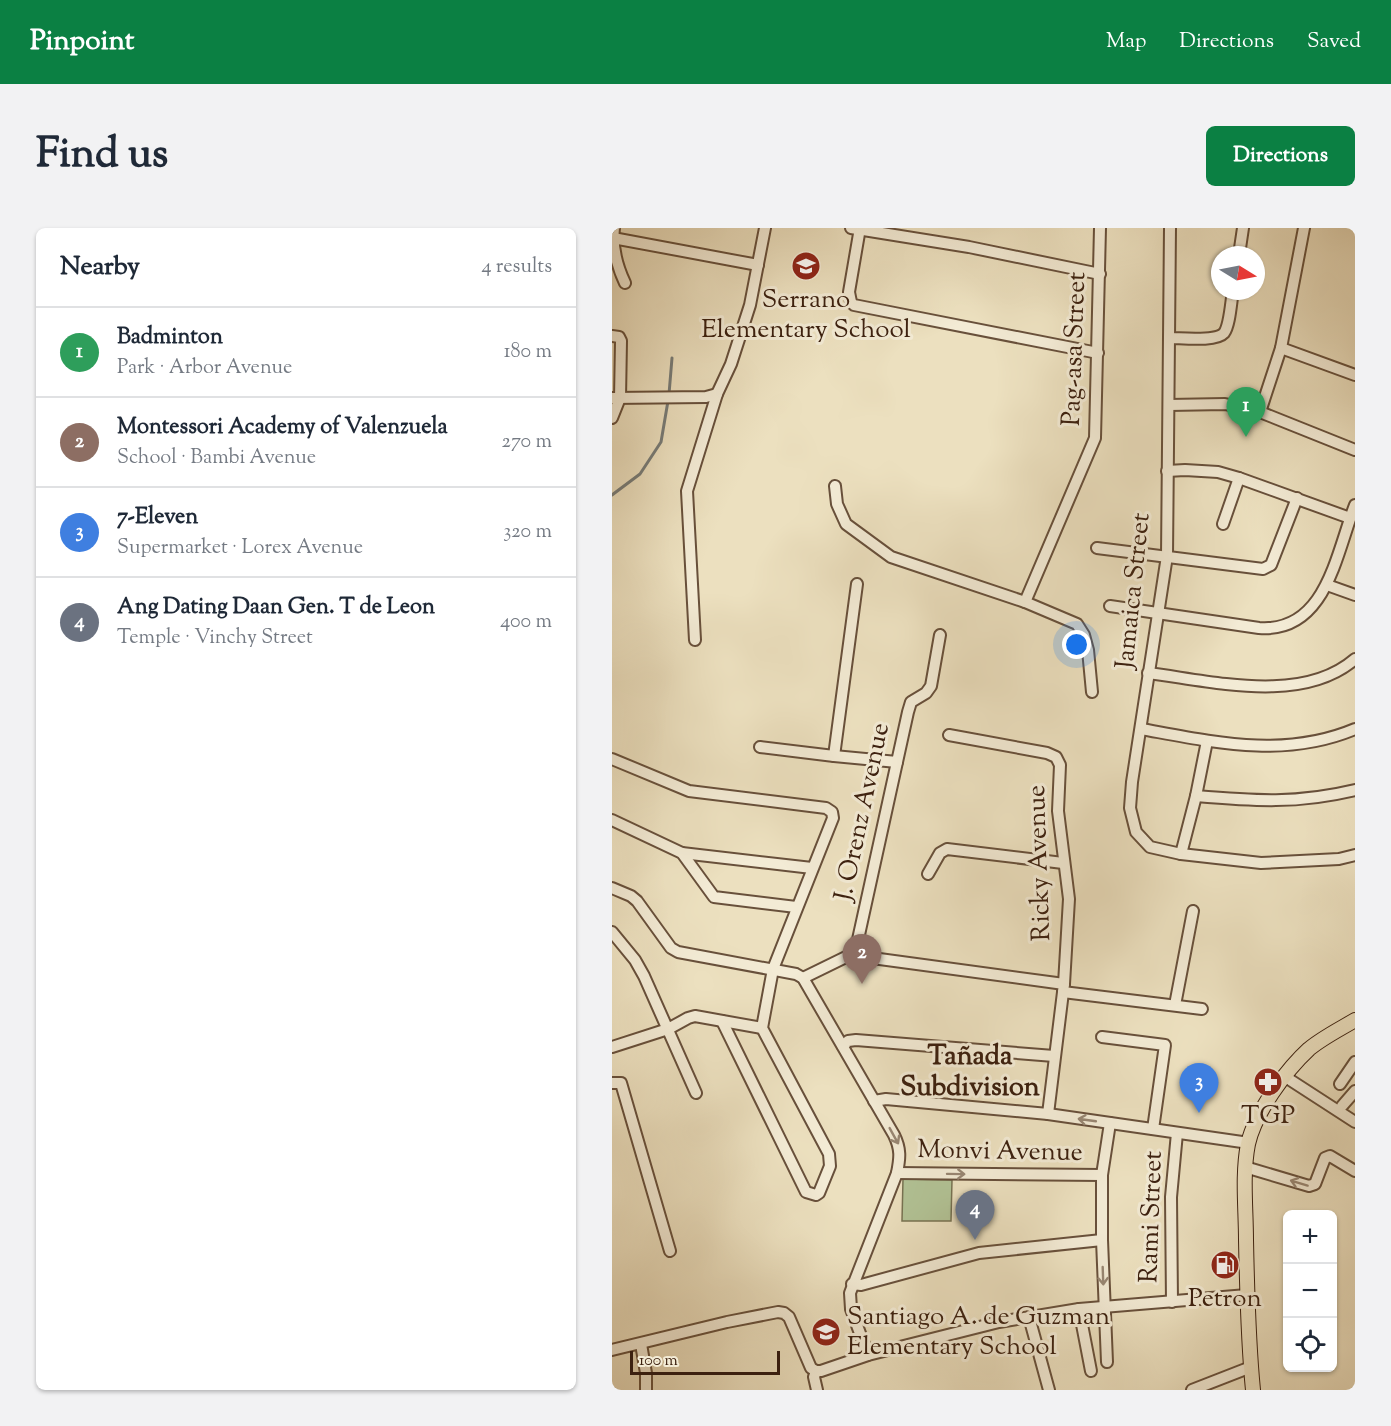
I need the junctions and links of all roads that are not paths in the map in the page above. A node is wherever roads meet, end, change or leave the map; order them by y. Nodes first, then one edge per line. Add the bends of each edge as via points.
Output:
1 (765, 228) edge
2 (1100, 228) edge
3 (1170, 228) edge
4 (1243, 228) edge
5 (1304, 228) edge
6 (857, 229) edge
7 (614, 233) edge
8 (1240, 246) edge
9 (758, 265) junction
10 (1100, 274) junction
11 (626, 283) dead end
12 (1232, 300) edge
13 (612, 336) edge
14 (1169, 338) junction
15 (1281, 348) junction
16 (1098, 353) junction
17 (1355, 375) edge
18 (717, 394) junction
19 (616, 398) edge
20 (1169, 405) junction
21 (1260, 412) junction
22 (612, 418) edge
23 (1355, 450) edge
24 (1167, 471) junction
25 (1239, 478) junction
26 (835, 486) dead end
27 (1297, 498) junction
28 (1355, 505) edge
29 (1350, 518) junction
30 (1223, 524) dead end
31 (1097, 548) dead end
32 (1167, 556) junction
33 (857, 584) dead end
34 (1327, 585) junction
35 (1355, 595) edge
36 (1025, 602) junction
37 (1110, 606) dead end
38 (1158, 614) junction
39 (940, 635) dead end
40 (695, 640) dead end
41 (1355, 659) edge
42 (1148, 673) junction
43 (1092, 692) dead end
44 (1141, 729) junction
45 (1355, 729) edge
46 (949, 735) dead end
47 (1207, 741) junction
48 (760, 747) dead end
49 (834, 756) junction
50 (612, 759) edge
51 (897, 762) junction
52 (1355, 790) edge
53 (1196, 796) junction
54 (612, 820) edge
55 (682, 853) junction
56 (1181, 854) junction
57 (1355, 855) edge
58 (1063, 863) junction
59 (812, 868) junction
60 (928, 874) dead end
61 (612, 888) edge
62 (796, 907) junction
63 (1192, 911) dead end
64 (612, 932) edge
65 (850, 955) junction
66 (773, 969) junction
67 (803, 978) junction
68 (1063, 988) junction
69 (1175, 1005) junction
70 (1202, 1009) dead end
71 (722, 1021) junction
72 (1353, 1024) edge
73 (762, 1028) junction
74 (668, 1029) junction
75 (1102, 1037) dead end
76 (843, 1046) junction
77 (612, 1047) edge
78 (1054, 1056) junction
79 (1355, 1062) edge
80 (1284, 1076) junction
81 (612, 1083) edge
82 (1340, 1084) dead end
83 (1355, 1091) edge
84 (696, 1093) dead end
85 (874, 1101) junction
86 (1342, 1106) dead end
87 (1048, 1114) junction
88 (1355, 1122) edge
89 (1110, 1123) junction
90 (1152, 1129) junction
91 (1177, 1133) junction
92 (1249, 1143) junction
93 (1245, 1167) junction
94 (1355, 1170) edge
95 (897, 1173) junction
96 (1102, 1175) junction
97 (1101, 1240) junction
98 (670, 1251) dead end
99 (852, 1284) junction
100 (1247, 1295) junction
101 (1172, 1302) junction
102 (1104, 1308) junction
103 (1079, 1309) junction
104 (1029, 1317) junction
105 (641, 1344) junction
106 (612, 1350) edge
107 (868, 1355) junction
108 (1107, 1362) dead end
109 (1251, 1367) junction
110 (816, 1371) junction
111 (1091, 1371) dead end
112 (646, 1390) edge
113 (817, 1390) edge
114 (1049, 1390) edge
115 (1192, 1390) edge
116 (1253, 1390) edge

1 - 9 street
2 - 10 street, Pag-asa Street
3 - 14 street, Jamaica Street
4 - 8 street
5 - 15 street
6 - 10 street
6 - 16 street via 849,292 851,302 859,308
7 - 9 street
7 - 11 street via 619,267
9 - 18 street via 731,364
10 - 16 street, Pag-asa Street
12 - 14 street via 1227,327 1216,338
13 - 19 street via 621,341
14 - 20 street, Jamaica Street
15 - 17 street
15 - 21 street
16 - 36 street, Pag-asa Street via 1095,438
18 - 19 street
18 - 40 street via 687,491
19 - 22 street
20 - 21 street via 1225,404
20 - 24 street, Jamaica Street
21 - 23 street
24 - 25 street via 1218,472
24 - 32 street, Jamaica Street
25 - 27 street
25 - 30 street
26 - 36 street via 837,504 846,524 891,557
27 - 29 street
27 - 32 street via 1267,568
28 - 29 street
29 - 34 street
31 - 32 street
32 - 38 street, Jamaica Street
33 - 49 street
34 - 35 street
34 - 38 street via 1304,616 1276,629
36 - 43 street via 1077,624 1088,650
37 - 38 street
38 - 42 street, Jamaica Street
39 - 51 street, J. Orenz Avenue via 931,686 911,702
41 - 42 street via 1332,675 1287,687
42 - 44 street, Jamaica Street
44 - 47 street
44 - 56 street, Jamaica Street via 1130,808 1136,832 1150,847
45 - 47 street via 1300,744 1240,746
46 - 58 street, Ricky Avenue via 1056,757 1060,765 1058,802
47 - 53 street
48 - 49 street
49 - 51 street
50 - 59 street via 690,791 826,808 832,812 832,818
51 - 65 street, J. Orenz Avenue via 857,944
52 - 53 street via 1303,800
53 - 56 street
54 - 55 street
55 - 59 street
55 - 62 street via 714,897
56 - 57 street, Jamaica Street via 1261,863
58 - 60 street via 947,849 940,853
58 - 68 street, Ricky Avenue via 1068,899
59 - 62 street
61 - 66 street via 638,901 671,948 678,952
62 - 66 street
63 - 69 street
64 - 74 street via 635,960
65 - 67 street
65 - 68 street
66 - 67 street
66 - 73 street
67 - 76 street
68 - 69 street
68 - 78 street, Ricky Avenue
69 - 70 street
71 - 73 street
71 - 73 street via 806,1192 816,1195 830,1166 829,1154
71 - 74 street via 688,1018
72 - 80 main road via 1310,1048
74 - 77 street
74 - 84 street
75 - 90 street via 1165,1045
76 - 78 street via 856,1040
76 - 85 street
78 - 87 street, Ricky Avenue
79 - 82 street
80 - 88 street
80 - 92 main road
81 - 98 street via 621,1083
83 - 86 street
85 - 87 street
85 -> 95 street via 899,1145
89 -> 87 street
89 - 90 street
89 - 96 street
90 - 91 street
91 - 92 street
91 - 101 street, Rami Street via 1171,1197
92 - 93 main road
94 -> 93 street via 1330,1156 1325,1158 1315,1184 1309,1186
93 - 100 main road
95 -> 96 street, Monvi Avenue
95 - 99 street
96 - 97 street
97 - 99 street via 979,1252 861,1285
97 -> 102 street
99 - 107 street via 851,1308
100 - 101 street
100 - 109 main road
101 - 102 street
102 - 103 street
102 - 108 street
103 - 104 street
103 - 111 street
104 - 107 street
104 - 114 street
105 - 106 street
105 - 110 street via 727,1322 784,1313
105 - 112 street
107 - 110 street
109 - 115 street
109 - 116 main road
110 - 113 street

